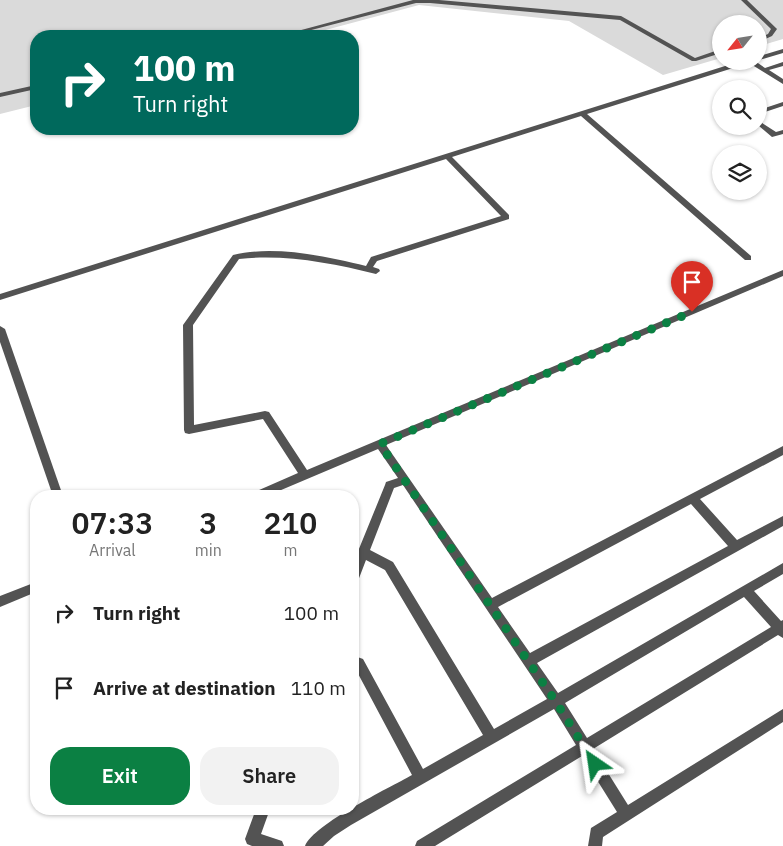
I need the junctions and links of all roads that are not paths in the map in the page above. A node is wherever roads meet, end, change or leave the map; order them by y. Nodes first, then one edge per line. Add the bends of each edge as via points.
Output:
1 (744, 0) edge
2 (760, 15) edge
3 (768, 23) edge
4 (305, 30) edge
5 (768, 36) edge
6 (783, 51) edge
7 (712, 54) edge
8 (768, 55) edge
9 (783, 64) edge
10 (768, 69) edge
11 (721, 70) edge
12 (764, 70) edge
13 (783, 82) edge
14 (30, 88) edge
15 (0, 95) edge
16 (783, 104) edge
17 (767, 109) edge
18 (582, 114) junction
19 (767, 129) edge
20 (783, 132) edge
21 (447, 156) junction
22 (748, 258) dead end
23 (783, 273) edge
24 (0, 297) edge
25 (0, 329) edge
26 (380, 444) junction
27 (783, 450) edge
28 (306, 476) junction
29 (405, 480) junction
30 (56, 490) edge
31 (271, 490) edge
32 (693, 498) junction
33 (783, 522) edge
34 (736, 547) junction
35 (364, 553) junction
36 (359, 565) edge
37 (783, 568) edge
38 (30, 590) edge
39 (745, 590) junction
40 (0, 602) edge
41 (490, 605) junction
42 (782, 629) edge
43 (528, 661) junction
44 (359, 663) edge
45 (556, 702) junction
46 (783, 715) edge
47 (490, 738) junction
48 (584, 747) junction
49 (421, 778) junction
50 (359, 814) edge
51 (626, 814) junction
52 (261, 815) edge
53 (357, 815) edge
54 (250, 842) edge
55 (277, 846) edge
56 (312, 846) edge
57 (422, 846) edge
58 (595, 846) edge

1 - 2 lane
3 - 5 lane via 774,29
4 - 7 lane via 416,1 430,1 622,18 694,60
6 - 8 lane
9 - 10 lane
11 - 18 lane
12 - 13 lane
14 - 15 lane
16 - 17 lane
18 - 21 lane
18 - 22 lane
19 - 20 lane via 775,135
21 - 24 lane
21 - 28 lane via 506,217 374,259 372,270 278,254 236,257 188,325 189,430 265,415
23 - 26 lane
25 - 30 lane
26 - 28 lane
26 - 29 lane
27 - 32 lane
28 - 31 lane
29 - 35 lane via 390,485
29 - 41 lane
32 - 34 lane
32 - 41 lane
33 - 34 lane
34 - 43 lane
35 - 36 lane
35 - 47 lane via 389,566
37 - 39 lane
38 - 40 lane
39 - 42 lane
39 - 45 lane
41 - 43 lane
42 - 48 lane
43 - 45 lane
44 - 49 lane
45 - 47 lane
45 - 48 lane
46 - 51 lane
47 - 49 lane
48 - 51 lane
48 - 57 lane
49 - 50 lane
51 - 58 lane via 596,833
52 - 54 lane
53 - 56 lane via 329,831
54 - 55 lane

